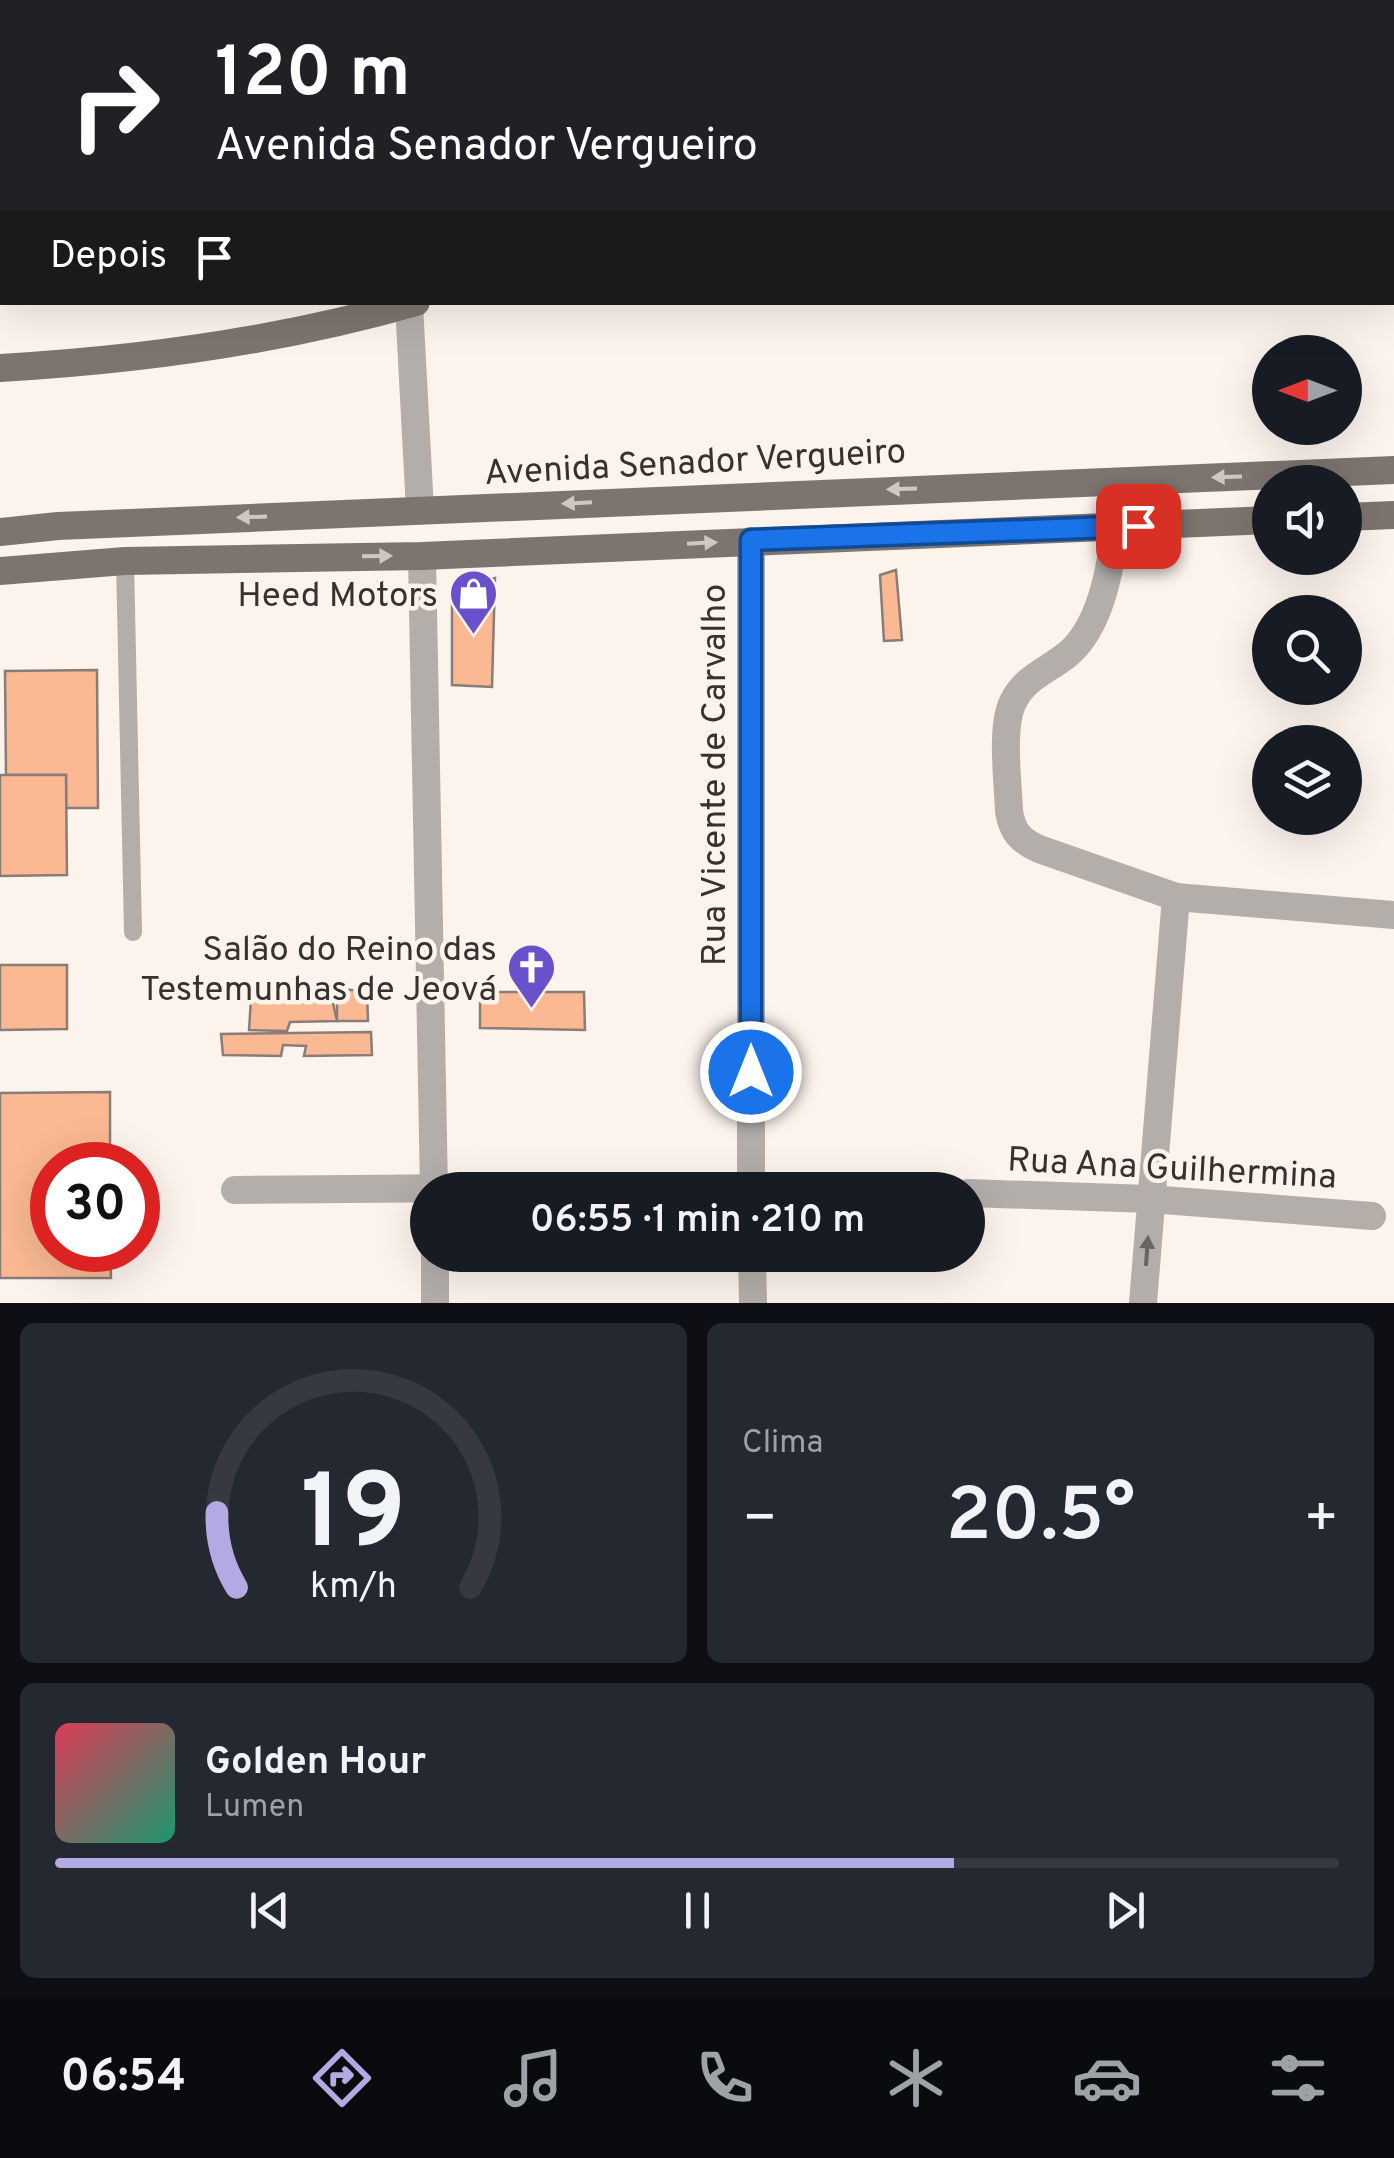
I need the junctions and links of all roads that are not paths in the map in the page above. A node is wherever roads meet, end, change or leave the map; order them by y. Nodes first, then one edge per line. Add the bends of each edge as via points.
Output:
1 (405, 305) edge
2 (413, 305) edge
3 (0, 368) edge
4 (1394, 470) edge
5 (420, 510) junction
6 (1394, 514) edge
7 (1362, 516) edge
8 (1252, 521) edge
9 (1115, 527) junction
10 (0, 532) edge
11 (751, 540) junction
12 (422, 556) junction
13 (125, 560) junction
14 (0, 571) edge
15 (1176, 897) junction
16 (1394, 915) edge
17 (133, 932) dead end
18 (434, 1172) edge
19 (751, 1172) edge
20 (410, 1189) edge
21 (235, 1190) dead end
22 (985, 1194) edge
23 (1150, 1199) junction
24 (1372, 1216) dead end
25 (434, 1272) edge
26 (752, 1272) edge
27 (435, 1303) edge
28 (753, 1303) edge
29 (1143, 1303) edge

1 - 3 main road via 172,352
2 - 5 street
4 -> 5 main road, Avenida Senador Vergueiro
5 -> 10 main road, Avenida Senador Vergueiro
6 - 7 main road
8 - 9 main road
9 - 11 main road
9 - 15 street via 1090,624 1069,653 1022,686 1010,709 1011,826 1029,844
12 -> 11 main road
11 - 19 street, Rua Vicente de Carvalho
13 -> 12 main road
12 - 18 street
13 - 14 main road
13 - 17 lane
15 - 16 street
15 - 23 street
20 - 21 street
22 - 23 street, Rua Ana Guilhermina
23 - 24 street, Rua Ana Guilhermina
29 -> 23 street
25 - 27 street
26 - 28 street

